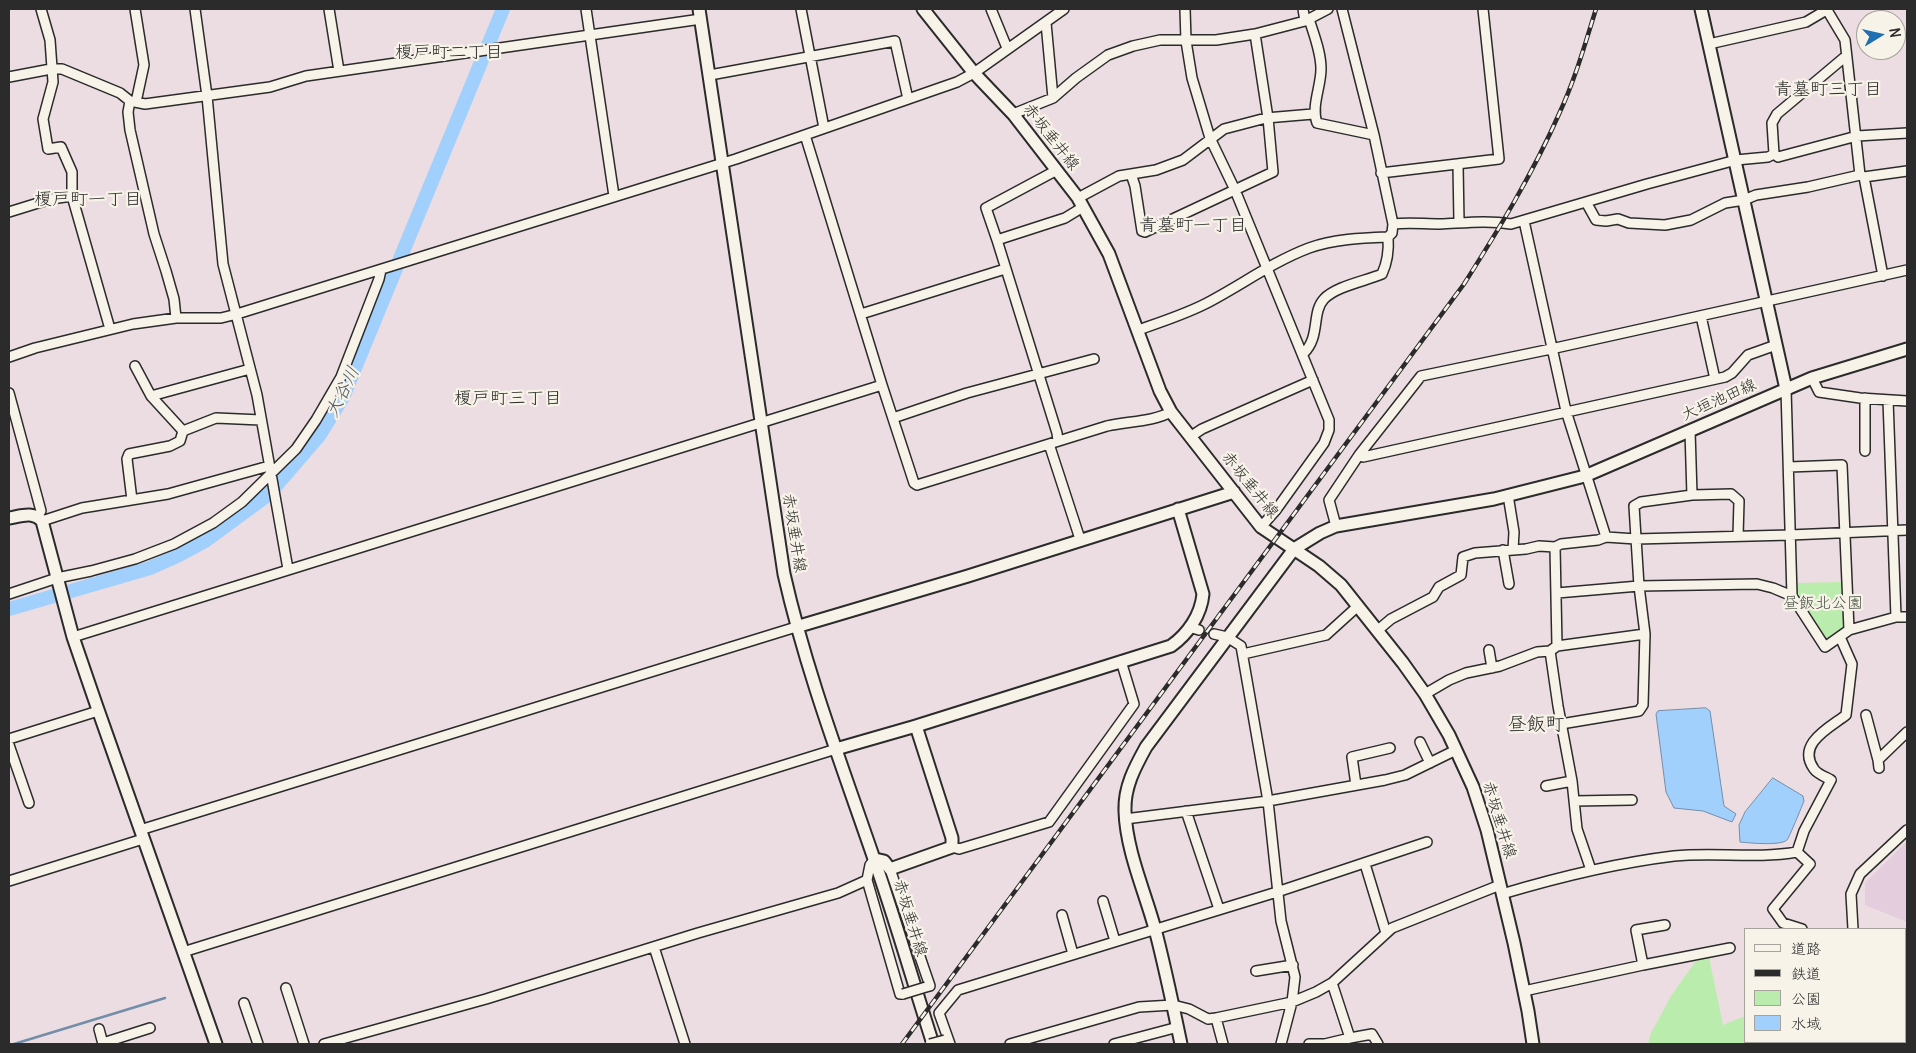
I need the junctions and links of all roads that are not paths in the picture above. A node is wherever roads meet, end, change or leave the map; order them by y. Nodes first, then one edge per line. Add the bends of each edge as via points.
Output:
1 (41, 9) edge
2 (135, 9) edge
3 (195, 9) edge
4 (329, 9) edge
5 (586, 9) edge
6 (801, 9) edge
7 (924, 9) edge
8 (990, 9) edge
9 (1064, 9) edge
10 (1185, 9) edge
11 (1303, 9) edge
12 (1328, 9) edge
13 (1342, 9) edge
14 (1484, 9) edge
15 (1701, 9) edge
16 (1828, 10) edge
17 (700, 14) edge
18 (1307, 20) junction
19 (1046, 23) junction
20 (1256, 34) junction
21 (590, 36) junction
22 (1186, 41) junction
23 (1709, 44) junction
24 (1007, 48) junction
25 (1846, 56) junction
26 (809, 57) junction
27 (51, 69) junction
28 (339, 72) junction
29 (974, 73) junction
30 (710, 75) junction
31 (9, 76) edge
32 (207, 96) junction
33 (908, 98) junction
34 (1053, 98) junction
35 (132, 101) junction
36 (1013, 114) junction
37 (1313, 114) junction
38 (1268, 118) junction
39 (824, 128) junction
40 (1907, 133) edge
41 (805, 135) junction
42 (1374, 135) junction
43 (1857, 136) junction
44 (1210, 138) junction
45 (1774, 154) junction
46 (1736, 160) junction
47 (723, 162) junction
48 (1458, 165) junction
49 (1057, 170) junction
50 (1907, 171) edge
51 (1381, 173) junction
52 (1131, 174) junction
53 (1862, 176) junction
54 (1235, 190) junction
55 (72, 196) junction
56 (614, 196) junction
57 (1744, 200) junction
58 (1081, 202) junction
59 (1586, 202) junction
60 (9, 212) edge
61 (1524, 221) junction
62 (1459, 222) junction
63 (1393, 224) junction
64 (1388, 237) junction
65 (997, 240) junction
66 (1268, 268) junction
67 (383, 269) junction
68 (1005, 269) junction
69 (1907, 270) edge
70 (1883, 276) junction
71 (1767, 302) junction
72 (237, 314) junction
73 (861, 314) junction
74 (1702, 316) junction
75 (176, 318) junction
76 (110, 329) junction
77 (1138, 330) junction
78 (1776, 345) junction
79 (1552, 349) junction
80 (1907, 349) edge
81 (1303, 354) junction
82 (9, 357) edge
83 (1094, 358) dead end
84 (135, 366) dead end
85 (250, 369) junction
86 (1037, 373) junction
87 (1812, 378) junction
88 (1715, 379) junction
89 (1314, 380) junction
90 (882, 385) junction
91 (1786, 389) junction
92 (9, 392) edge
93 (151, 396) junction
94 (1865, 398) junction
95 (1888, 400) junction
96 (1907, 401) edge
97 (1566, 411) junction
98 (1171, 412) junction
99 (892, 418) junction
100 (262, 420) junction
101 (760, 423) junction
102 (183, 431) junction
103 (1690, 431) junction
104 (1190, 437) junction
105 (1054, 442) junction
106 (1865, 451) dead end
107 (1359, 455) junction
108 (1789, 467) junction
109 (270, 473) junction
110 (1586, 476) junction
111 (1234, 492) junction
112 (1508, 495) junction
113 (1692, 495) junction
114 (132, 500) junction
115 (1178, 510) junction
116 (9, 518) edge
117 (39, 518) junction
118 (1336, 526) junction
119 (1261, 527) junction
120 (1907, 530) edge
121 (1892, 531) junction
122 (1845, 533) junction
123 (1790, 535) junction
124 (1738, 536) junction
125 (1606, 537) junction
126 (1080, 539) junction
127 (1636, 539) junction
128 (1555, 547) junction
129 (1294, 549) junction
130 (1508, 550) junction
131 (288, 569) junction
132 (57, 580) junction
133 (1509, 584) dead end
134 (1639, 586) junction
135 (1557, 593) junction
136 (9, 594) edge
137 (1792, 596) junction
138 (1358, 606) junction
139 (1896, 617) junction
140 (1907, 617) edge
141 (796, 628) junction
142 (1378, 630) junction
143 (1848, 630) junction
144 (1214, 634) tunnel mouth
145 (1644, 634) junction
146 (73, 637) junction
147 (1227, 637) junction
148 (1840, 637) junction
149 (1553, 648) junction
150 (1489, 650) dead end
151 (1242, 654) junction
152 (1121, 661) junction
153 (1492, 668) junction
154 (1425, 694) junction
155 (98, 711) junction
156 (1866, 715) dead end
157 (1561, 724) junction
158 (916, 726) junction
159 (1907, 732) edge
160 (9, 739) edge
161 (1420, 742) dead end
162 (9, 745) edge
163 (1390, 748) dead end
164 (836, 749) junction
165 (1456, 750) junction
166 (1430, 763) junction
167 (1572, 782) junction
168 (1356, 785) junction
169 (1546, 786) dead end
170 (1632, 800) dead end
171 (1268, 801) junction
172 (1574, 801) junction
173 (29, 803) dead end
174 (1186, 811) junction
175 (1125, 819) junction
176 (1907, 830) edge
177 (142, 835) junction
178 (1427, 842) dead end
179 (952, 847) junction
180 (1797, 852) junction
181 (874, 859) junction
182 (1365, 864) junction
183 (890, 869) junction
184 (1591, 870) junction
185 (868, 880) junction
186 (9, 881) edge
187 (1501, 889) junction
188 (1277, 892) junction
189 (1103, 901) dead end
190 (1219, 909) junction
191 (1062, 915) dead end
192 (1665, 925) dead end
193 (1799, 928) edge
194 (1853, 928) edge
195 (1155, 929) junction
196 (1386, 933) junction
197 (1115, 942) junction
198 (654, 947) junction
199 (1730, 948) dead end
200 (183, 952) junction
201 (1074, 954) junction
202 (1293, 965) junction
203 (1643, 965) junction
204 (1256, 971) dead end
205 (1332, 984) junction
206 (286, 988) dead end
207 (1524, 991) junction
208 (1292, 1002) junction
209 (244, 1003) dead end
210 (1173, 1005) junction
211 (1216, 1018) junction
212 (1178, 1027) junction
213 (150, 1028) dead end
214 (99, 1029) dead end
215 (1350, 1038) junction
216 (947, 1041) edge
217 (103, 1043) edge
218 (216, 1044) edge
219 (258, 1044) edge
220 (304, 1044) edge
221 (324, 1044) edge
222 (685, 1044) edge
223 (931, 1044) edge
224 (1010, 1044) edge
225 (1114, 1044) edge
226 (1181, 1044) edge
227 (1223, 1044) edge
228 (1281, 1044) edge
229 (1310, 1044) edge
230 (1378, 1044) edge
231 (1533, 1044) edge

1 - 27 street via 50,40
2 - 35 street via 144,65
3 - 32 street
4 - 28 street
5 - 21 street
6 - 26 street
7 - 29 main road, 赤坂垂井線
8 - 24 street
9 - 19 street
10 - 22 street
11 - 18 street
12 - 18 street
13 - 42 street
14 - 48 street via 1499,159
15 - 23 main road
16 - 23 street via 1806,22
16 - 25 street via 1845,40
17 - 21 street
17 - 30 main road, 赤坂垂井線
18 - 20 street
18 - 37 street via 1321,69
19 - 24 street
19 - 34 street
20 - 22 street
20 - 38 street
21 - 28 street
21 - 56 street
22 - 34 street via 1160,40 1108,55
22 - 44 street via 1192,78
23 - 46 main road
24 - 29 street
25 - 43 street
25 - 45 street via 1777,114 1772,123
26 - 30 street
26 - 33 street via 895,41
26 - 39 street
27 - 31 street
27 - 35 street via 73,73
27 - 55 street via 53,82 43,119 45,134 48,149 61,147 72,172
28 - 32 street
29 - 33 street
29 - 36 main road, 赤坂垂井線
30 - 47 main road, 赤坂垂井線
32 - 35 street via 145,104
32 - 72 street via 223,264
33 - 39 street
34 - 36 street
35 - 75 street via 128,112 130,130 154,234 174,299
36 - 49 main road, 赤坂垂井線
37 - 38 street
37 - 42 street via 1316,123
38 - 44 street via 1224,129
38 - 54 street via 1273,172
39 - 41 street
40 - 43 street
41 - 47 street
41 - 73 street
42 - 51 street
43 - 45 street via 1778,157
43 - 53 street
44 - 52 street via 1183,160 1156,170
44 - 54 street
45 - 46 street
46 - 57 main road
46 - 59 street
47 - 56 street
47 - 101 main road, 赤坂垂井線
48 - 51 street
48 - 62 street
49 - 58 main road, 赤坂垂井線
49 - 65 street via 986,208
50 - 53 street
51 - 63 street
52 - 54 street via 1142,231 1145,232
52 - 58 street via 1119,176
53 - 57 street
53 - 70 street
54 - 66 street
55 - 60 street
55 - 76 street
56 - 67 street
57 - 59 street via 1725,203 1691,220 1665,225 1629,223 1618,219 1596,220
57 - 71 main road
58 - 65 street via 1065,218
58 - 77 main road, 赤坂垂井線 via 1109,254
59 - 61 street
61 - 62 street via 1511,224
61 - 79 street
62 - 63 street
63 - 64 street
64 - 66 street via 1352,238 1310,248
64 - 81 street via 1386,265 1382,274 1354,283 1324,300 1319,308 1310,347
65 - 68 street
66 - 77 street via 1189,312
66 - 81 street
67 - 72 street
67 - 109 street via 341,377 296,449
68 - 73 street
68 - 86 street
69 - 70 street
70 - 71 street
71 - 74 street
71 - 78 main road
72 - 75 street via 212,319
72 - 85 street
73 - 90 street
74 - 79 street
74 - 88 street
75 - 76 street
76 - 82 street
77 - 98 main road, 赤坂垂井線
78 - 88 street via 1748,355 1732,373
78 - 91 main road
79 - 97 street
79 - 107 street via 1421,376
80 - 87 main road, 大垣池田線
81 - 89 street
83 - 86 street
84 - 93 street
85 - 93 street
85 - 100 street
86 - 99 street
86 - 105 street
87 - 91 main road, 大垣池田線
87 - 94 street via 1819,392
88 - 97 street
89 - 104 street
89 - 119 street via 1329,420 1329,430 1324,443
90 - 99 street
90 - 101 street
91 - 103 main road, 大垣池田線
91 - 108 street
92 - 117 street via 40,511
93 - 102 street
94 - 95 street
94 - 106 street
95 - 96 street
95 - 121 street
97 - 107 street via 1363,457
97 - 110 street
98 - 104 main road, 赤坂垂井線
98 - 105 street via 1159,418 1129,421
99 - 105 street via 917,485
100 - 102 street via 216,418
100 - 109 street
101 - 131 street
101 - 141 main road, 赤坂垂井線
102 - 114 street via 180,441 170,446 129,454
103 - 110 main road, 大垣池田線
103 - 113 street
104 - 111 main road, 赤坂垂井線
105 - 126 street
107 - 118 street via 1329,500
108 - 122 street via 1842,465
108 - 123 street
109 - 114 street
109 - 131 street
109 - 132 street via 242,502 174,544 135,559
110 - 112 main road, 大垣池田線
110 - 125 street
111 - 115 main road
111 - 119 main road, 赤坂垂井線
112 - 118 main road, 大垣池田線
112 - 130 street via 1514,532
113 - 124 street via 1731,494 1739,501
113 - 127 street via 1641,502 1634,506
114 - 117 street
115 - 126 main road
115 - 152 main road via 1203,594 1194,629 1171,646
116 - 117 main road via 27,514
117 - 132 main road
118 - 129 main road, 大垣池田線
119 - 129 main road, 赤坂垂井線
120 - 121 street
121 - 122 street
121 - 139 street
122 - 123 street
122 - 143 street
123 - 124 street
123 - 137 street
124 - 127 street
125 - 127 street
125 - 128 street
126 - 141 main road
127 - 134 street
128 - 130 street
128 - 135 street
129 - 138 main road, 赤坂垂井線 via 1333,577
129 - 147 main road, 大垣池田線
130 - 133 street
130 - 142 street via 1475,553 1463,558 1461,575 1439,587 1433,597 1390,619
131 - 146 street
132 - 136 street
132 - 146 main road
134 - 135 street
134 - 137 street via 1757,584
134 - 145 street
135 - 149 street
137 - 148 street via 1825,647
138 - 142 main road, 赤坂垂井線
138 - 151 street via 1326,635
139 - 140 street
139 - 143 street
141 - 164 main road, 赤坂垂井線
141 - 177 street
142 - 154 main road, 赤坂垂井線
143 - 148 street
144 - 147 street
145 - 149 street
145 - 157 street via 1643,705 1639,711
146 - 155 main road
147 - 151 street via 1241,646
147 - 175 main road, 大垣池田線 via 1146,747 1126,792
148 - 180 street via 1852,664 1846,715 1812,740 1809,755 1814,770 1831,780 1804,831
149 - 153 street
149 - 157 street
150 - 153 street
151 - 171 street
152 - 158 main road
152 - 179 street via 1134,704 1049,822 959,849
153 - 154 street via 1466,673
154 - 165 main road, 赤坂垂井線
155 - 160 street
155 - 177 main road
156 - 159 street via 1878,764
157 - 167 street
158 - 164 main road
158 - 179 main road via 952,838
161 - 166 street
162 - 173 street
163 - 168 street via 1352,756
164 - 181 main road, 赤坂垂井線
164 - 200 street
165 - 166 street
165 - 187 main road, 赤坂垂井線 via 1473,787
166 - 168 street via 1405,775
167 - 169 street
167 - 172 street
168 - 171 street
170 - 172 street
171 - 174 street
171 - 188 street
172 - 184 street via 1577,829
174 - 175 street
174 - 190 street
175 - 195 main road, 大垣池田線
176 - 194 street via 1860,874 1852,894
177 - 186 street
177 - 200 main road
178 - 182 street
179 - 183 main road
180 - 184 street via 1674,856
180 - 193 street via 1810,864 1772,909 1783,923
181 - 183 main road via 884,861
181 - 185 street
181 - 223 main road, 赤坂垂井線
182 - 188 street
182 - 196 street
183 - 185 street, bridge via 930,986 900,994
184 - 187 street
185 - 198 street via 838,893
187 - 196 street via 1411,920
187 - 207 main road, 赤坂垂井線
188 - 190 street
188 - 202 street via 1281,922
189 - 197 street
190 - 195 street
191 - 201 street
192 - 203 street via 1636,930
195 - 197 street
195 - 210 main road, 大垣池田線
196 - 205 street
197 - 201 street
198 - 221 street via 486,999
198 - 222 street
199 - 203 street
200 - 218 main road
201 - 216 street via 958,990 939,1013
202 - 204 street
202 - 208 street
203 - 207 street
205 - 208 street
205 - 215 street
206 - 220 street
207 - 231 main road, 赤坂垂井線
208 - 211 street
208 - 228 street
209 - 219 street
210 - 211 street via 1208,1019
210 - 212 main road, 大垣池田線
210 - 224 street via 1139,1007
211 - 227 street
212 - 225 street
212 - 226 main road, 大垣池田線
213 - 217 street
214 - 217 street
215 - 229 street
215 - 230 street via 1372,1034
216 - 223 street, bridge

